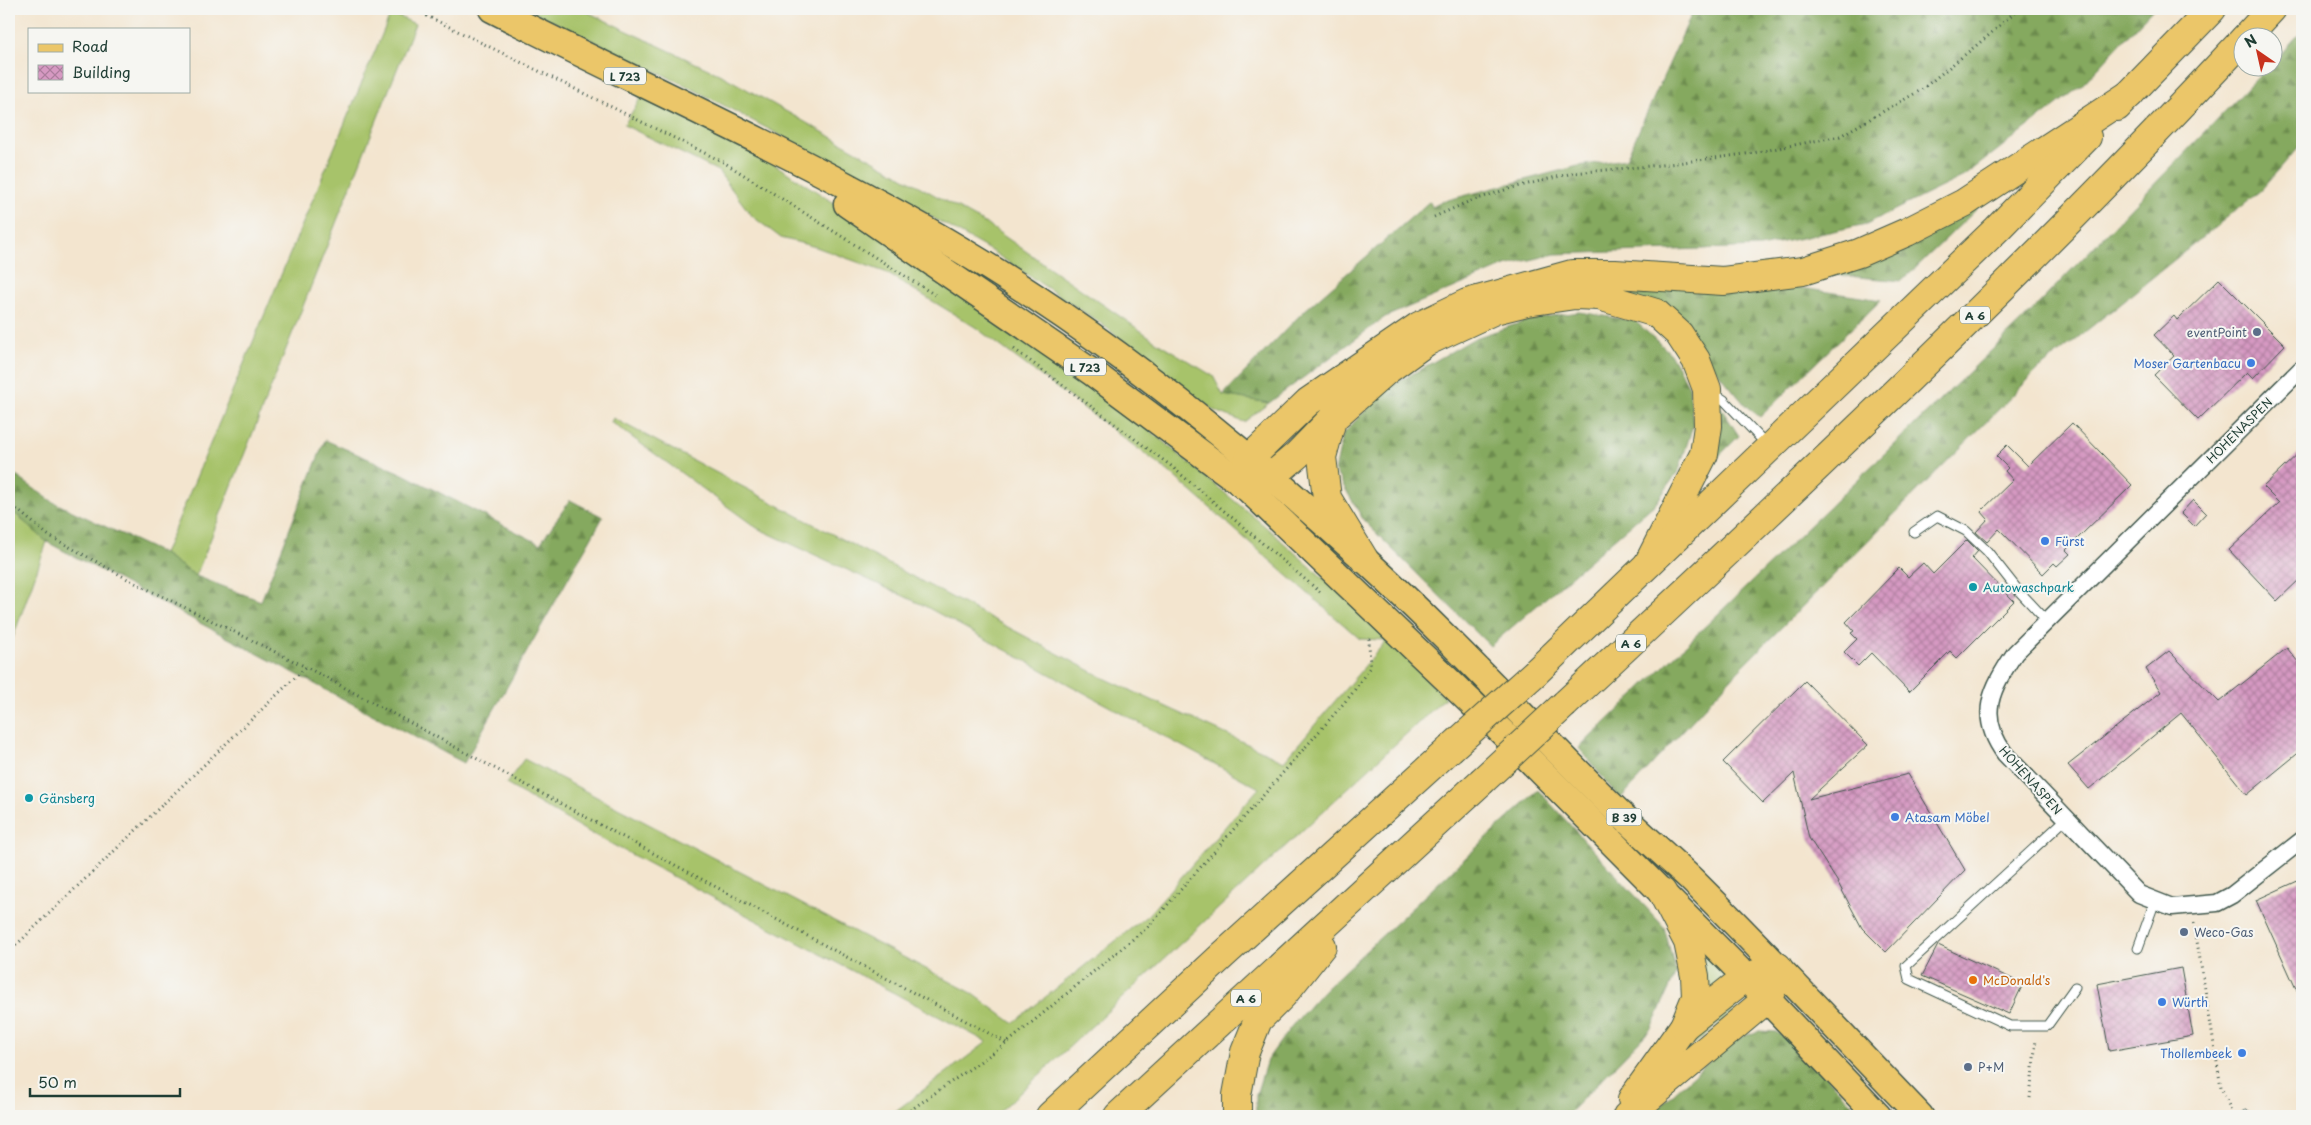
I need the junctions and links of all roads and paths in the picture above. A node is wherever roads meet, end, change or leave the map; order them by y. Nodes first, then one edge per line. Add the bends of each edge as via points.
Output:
1 (413, 9) edge
2 (492, 9) edge
3 (2018, 9) edge
4 (2212, 9) edge
5 (2272, 9) edge
6 (2254, 28) edge
7 (2234, 49) edge
8 (2130, 94) junction
9 (759, 142) junction
10 (1434, 217) dead end
11 (940, 298) dead end
12 (1012, 348) dead end
13 (2302, 368) edge
14 (1707, 389) junction
15 (1332, 419) junction
16 (1770, 448) junction
17 (1249, 459) junction
18 (1271, 477) junction
19 (1245, 486) junction
20 (9, 503) edge
21 (1278, 520) joint
22 (1914, 532) dead end
23 (1364, 559) junction
24 (1648, 564) junction
25 (1326, 597) dead end
26 (2046, 621) junction
27 (1363, 633) dead end
28 (306, 667) junction
29 (2066, 819) junction
30 (2302, 840) edge
31 (1374, 880) junction
32 (1662, 892) junction
33 (2155, 901) junction
34 (2191, 905) junction
35 (2138, 948) dead end
36 (9, 952) edge
37 (1778, 967) junction
38 (1746, 977) junction
39 (2075, 987) dead end
40 (1767, 999) junction
41 (1684, 1026) junction
42 (2038, 1026) junction
43 (1007, 1043) junction
44 (2030, 1098) dead end
45 (2232, 1113) dead end
46 (902, 1116) edge
47 (1050, 1116) edge
48 (1118, 1116) edge
49 (1238, 1116) edge
50 (1619, 1116) edge
51 (1627, 1116) edge
52 (1878, 1116) edge
53 (1920, 1116) edge

1 - 11 path via 725,163
2 - 9 main road, L 723
3 - 10 path via 1921,90 1840,136 1753,153 1573,173 1492,194
4 - 8 highway
5 - 6 highway, A 6
7 - 31 highway, A 6, bridge via 2178,110 1935,355 1697,583
8 - 16 highway via 1997,229
8 - 17 highway via 1964,203 1850,256 1803,270 1722,281 1572,274 1466,304 1418,326 1349,372 1308,402
9 - 17 main road, L 723 via 890,210 1035,297 1180,402
9 - 19 main road, L 723 via 1093,373
12 - 25 path via 1171,466
13 - 26 street, HOHENASPEN
14 - 15 highway via 1696,360 1679,334 1656,313 1599,296 1575,295 1495,310 1426,342 1386,371
14 - 16 lane via 1724,400
14 - 24 highway via 1708,426 1704,454
15 - 18 highway
15 - 23 highway via 1322,457 1327,498
16 - 24 highway
17 - 18 main road, L 723
17 - 19 highway via 1241,483
18 - 19 highway
18 - 23 main road, L 723
19 - 21 main road, L 723
20 - 28 path via 48,535 133,582
21 - 32 main road, B 39 via 1468,698
22 - 26 lane via 1937,516 1966,531
23 - 37 main road, B 39
24 - 47 highway, bridge via 1536,672
26 - 29 street, HOHENASPEN via 2014,653 1996,682 1988,704 1990,723 2005,754
27 - 43 path via 1369,639 1370,667 1351,696 1150,925
28 - 36 path
28 - 43 path
29 - 33 street, HOHENASPEN via 2138,894
29 - 42 lane via 1906,966 1909,978 2010,1026
30 - 34 street, HOHENASPEN via 2232,895 2217,903
31 - 48 highway, A 6
31 - 49 highway via 1283,995 1258,1020 1244,1052 1237,1095
32 - 38 main road, B 39
32 - 41 highway via 1688,942 1695,976 1696,997
33 - 34 street, HOHENASPEN via 2172,907
33 - 35 lane
34 - 45 path via 2221,1087
37 - 38 highway
37 - 40 highway
37 - 53 main road, B 39
38 - 40 main road, B 39
38 - 41 highway
39 - 42 lane via 2047,1026
40 - 51 highway
40 - 52 main road, B 39
41 - 50 highway
42 - 44 path
43 - 46 path

